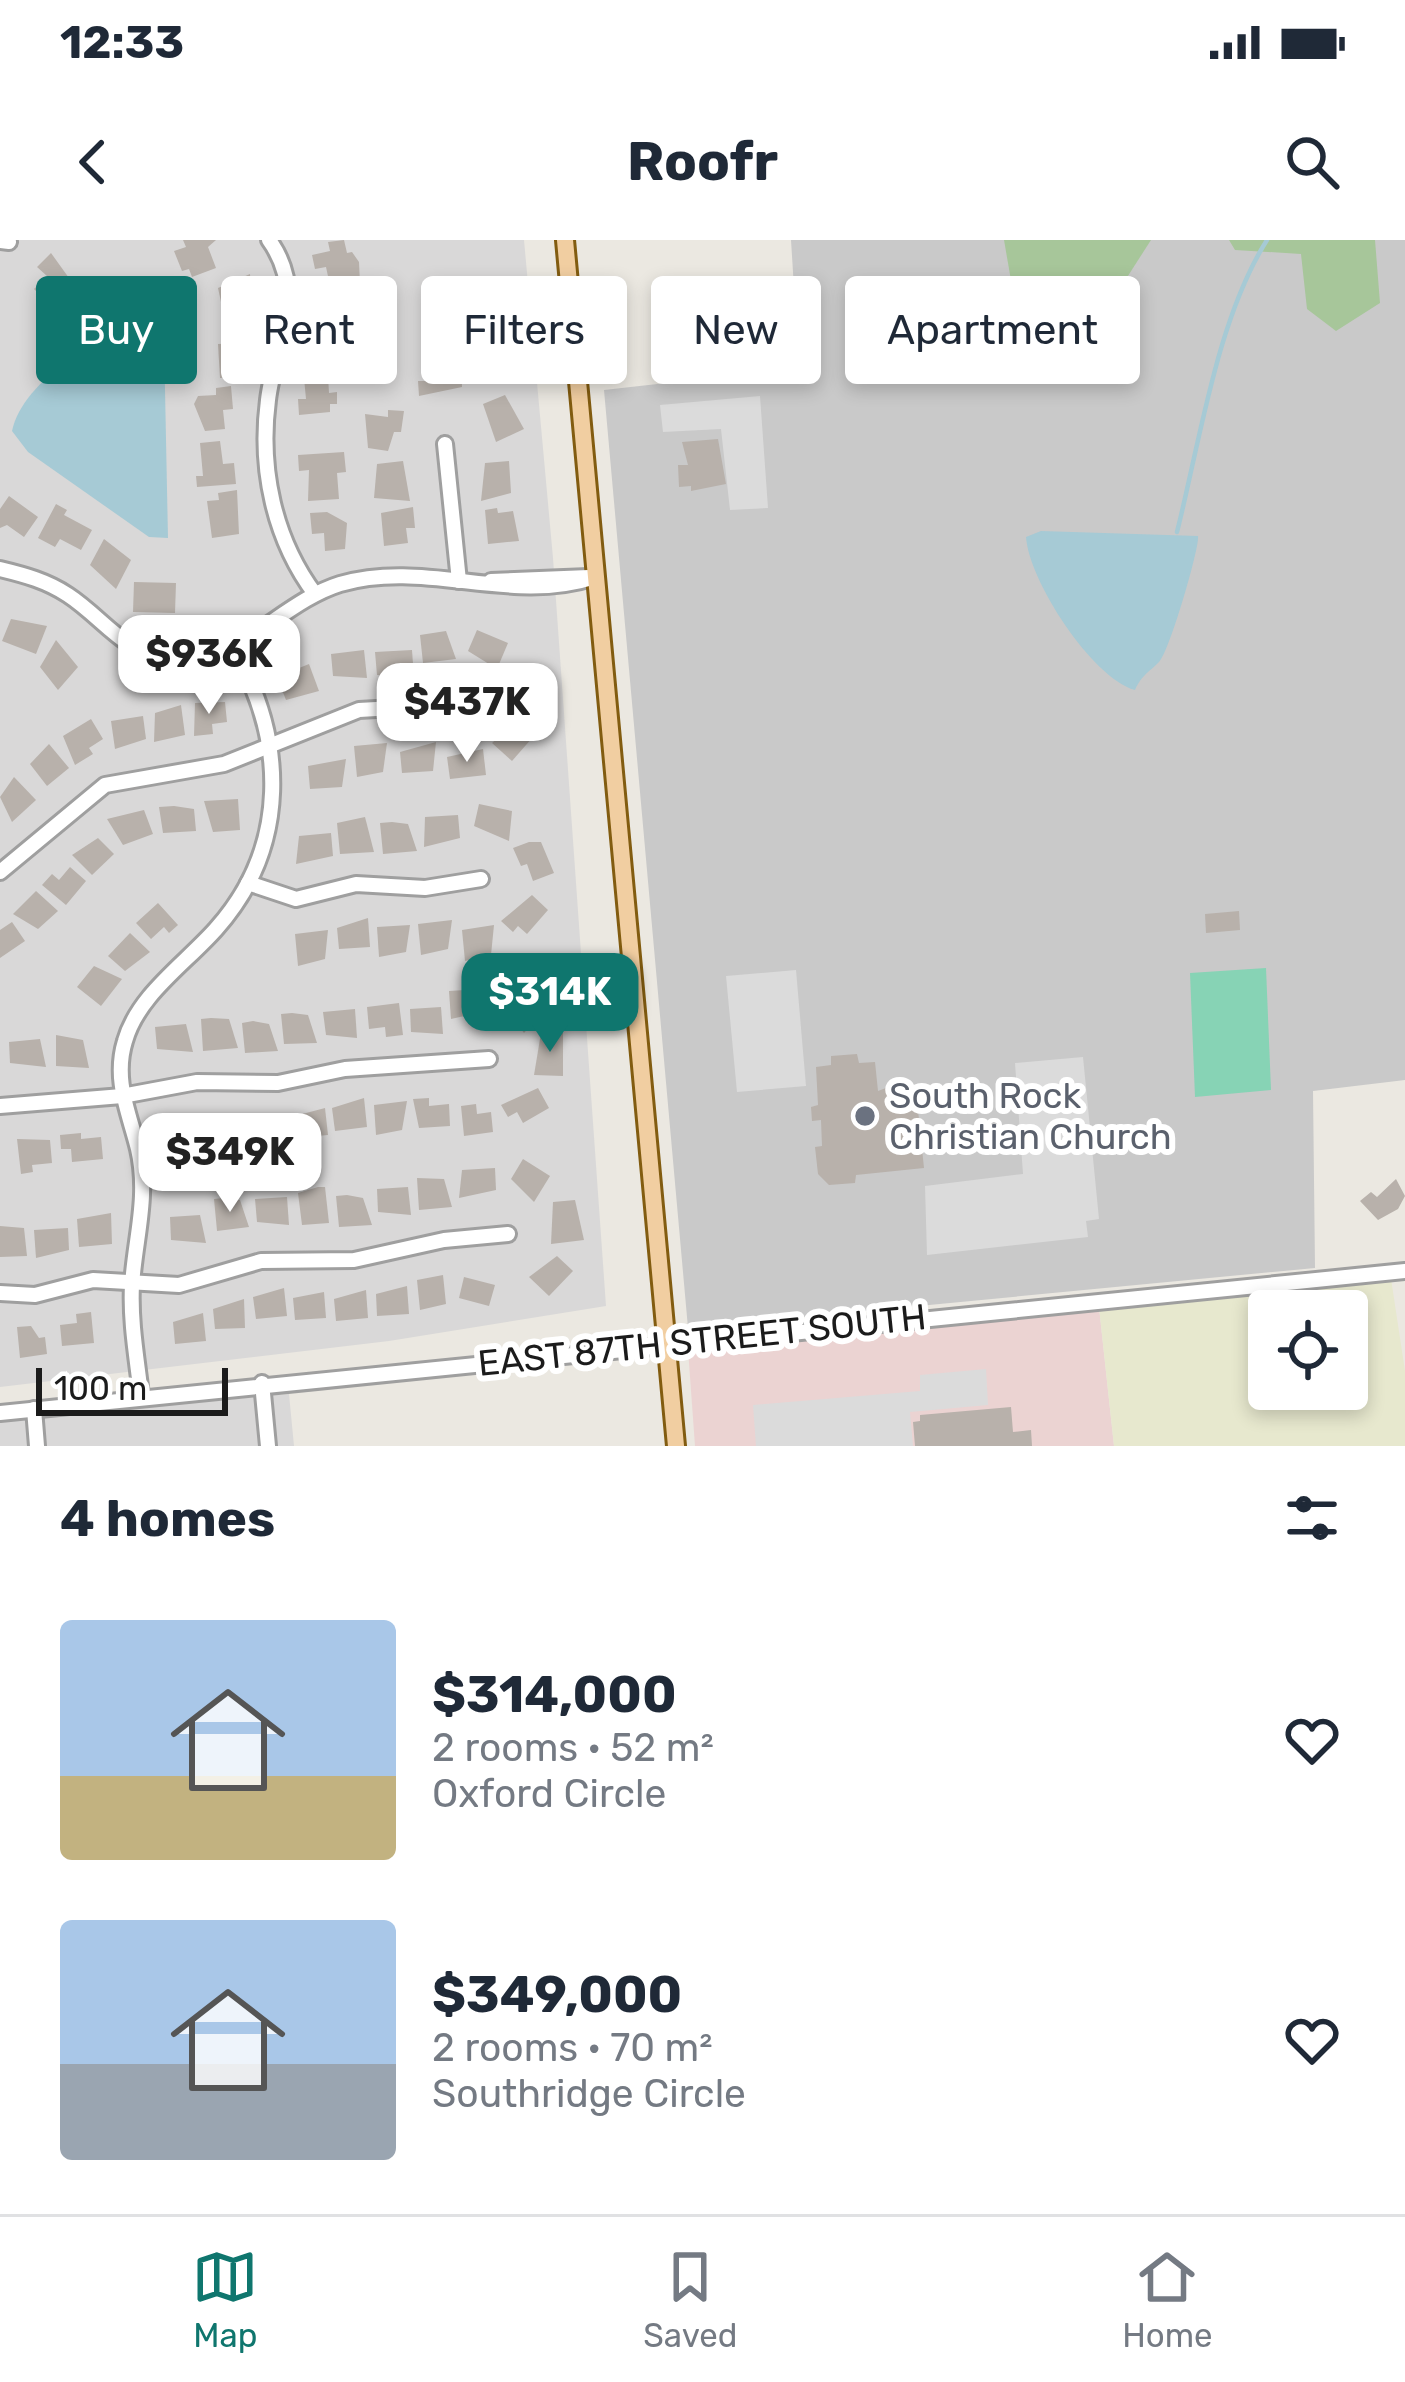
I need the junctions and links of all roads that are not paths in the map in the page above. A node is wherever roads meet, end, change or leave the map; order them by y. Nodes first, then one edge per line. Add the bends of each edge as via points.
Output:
1 (269, 240) edge
2 (565, 240) edge
3 (445, 444) dead end
4 (0, 569) edge
5 (595, 577) junction
6 (459, 581) junction
7 (316, 594) junction
8 (233, 648) junction
9 (463, 704) dead end
10 (272, 746) junction
11 (0, 872) edge
12 (481, 879) dead end
13 (248, 883) junction
14 (489, 1059) dead end
15 (122, 1096) junction
16 (0, 1106) edge
17 (508, 1234) dead end
18 (1405, 1271) edge
19 (132, 1284) junction
20 (0, 1293) edge
21 (668, 1344) junction
22 (262, 1383) junction
23 (141, 1395) junction
24 (34, 1409) junction
25 (0, 1413) edge
26 (37, 1446) edge
27 (268, 1446) edge
28 (676, 1446) edge

1 - 7 street via 288,277 289,301 267,404 272,509 288,553
2 - 5 main road
3 - 6 street
4 - 8 street via 46,582 155,657 190,661
5 - 6 street
5 - 21 main road
6 - 7 street via 392,575
7 - 8 street
8 - 10 street
9 - 10 street via 359,710
10 - 11 street via 224,764 105,785
10 - 13 street via 269,827
12 - 13 street via 425,888 356,884 296,898
13 - 15 street via 133,1021 121,1059
14 - 15 street via 354,1068 278,1083 196,1082
15 - 16 street
15 - 19 street via 142,1176
17 - 19 street via 354,1260 261,1261 178,1285
18 - 21 street, EAST 87TH STREET SOUTH
19 - 20 street via 93,1280
19 - 23 street
21 - 22 street, EAST 87TH STREET SOUTH
21 - 28 main road
22 - 23 street, EAST 87TH STREET SOUTH
22 - 27 street
23 - 24 street, EAST 87TH STREET SOUTH
24 - 25 street, EAST 87TH STREET SOUTH
24 - 26 street

